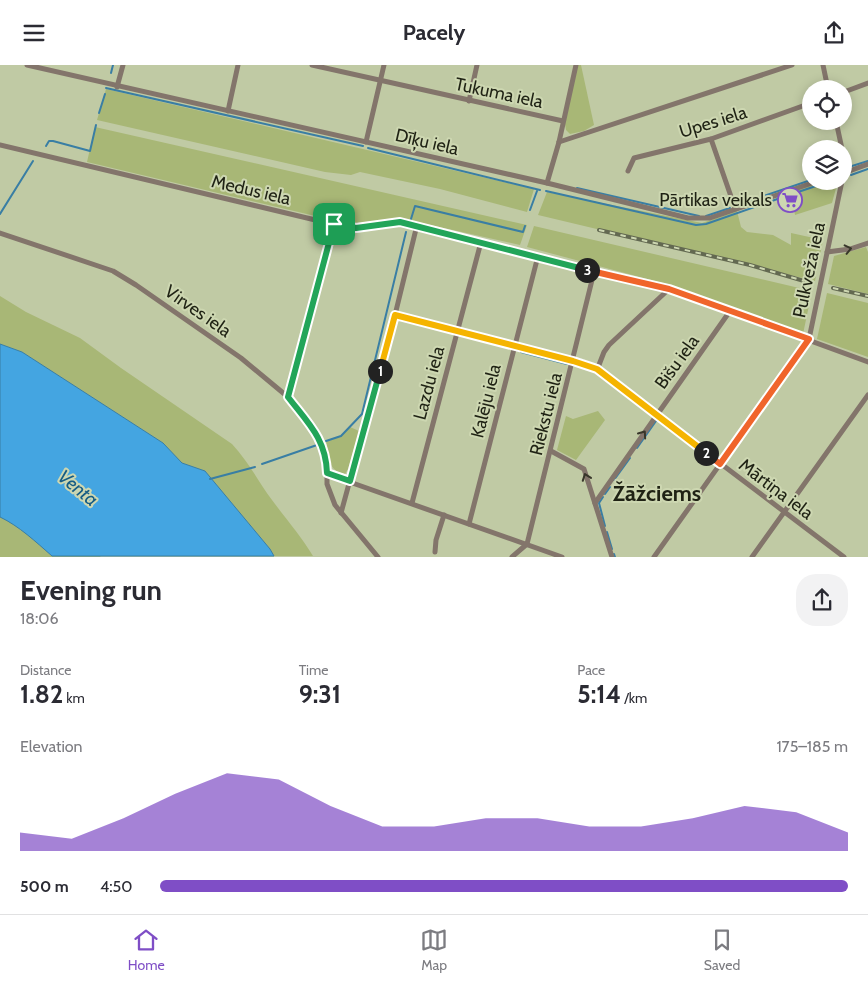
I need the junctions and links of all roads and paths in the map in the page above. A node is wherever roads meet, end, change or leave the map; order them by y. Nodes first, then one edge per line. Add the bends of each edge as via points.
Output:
1 (27, 65) edge
2 (123, 65) edge
3 (238, 65) edge
4 (312, 65) edge
5 (384, 65) edge
6 (477, 65) edge
7 (576, 65) edge
8 (792, 65) edge
9 (823, 65) edge
10 (826, 80) edge
11 (380, 81) junction
12 (868, 83) edge
13 (117, 87) junction
14 (852, 89) edge
15 (469, 101) junction
16 (802, 106) edge
17 (228, 111) junction
18 (563, 121) junction
19 (711, 139) junction
20 (366, 142) junction
21 (559, 142) junction
22 (0, 145) edge
23 (868, 164) edge
24 (852, 170) edge
25 (628, 171) dead end
26 (547, 183) junction
27 (802, 186) edge
28 (840, 190) edge
29 (735, 209) junction
30 (334, 224) junction
31 (417, 225) junction
32 (0, 233) edge
33 (481, 242) junction
34 (868, 243) edge
35 (827, 252) junction
36 (538, 256) junction
37 (594, 272) junction
38 (669, 289) junction
39 (730, 311) junction
40 (395, 315) junction
41 (458, 331) junction
42 (809, 339) junction
43 (515, 345) junction
44 (573, 361) junction
45 (868, 362) edge
46 (597, 369) junction
47 (868, 395) edge
48 (288, 397) junction
49 (657, 415) junction
50 (551, 451) junction
51 (720, 464) junction
52 (327, 473) junction
53 (350, 481) junction
54 (412, 503) junction
55 (595, 503) junction
56 (784, 512) junction
57 (341, 513) junction
58 (444, 515) junction
59 (469, 524) junction
60 (527, 544) junction
61 (434, 552) dead end
62 (378, 557) edge
63 (512, 557) edge
64 (562, 557) edge
65 (612, 557) edge
66 (654, 557) edge
67 (752, 557) edge
68 (844, 557) edge

1 - 13 street, Dīķu iela
2 - 13 street
3 - 17 street
4 - 11 street, Tukuma iela
5 - 11 street
6 - 15 street
7 - 18 street
8 - 21 street
9 - 10 street
11 - 15 street, Tukuma iela
11 - 20 street
12 - 14 street
13 - 17 street, Dīķu iela
15 - 18 street, Tukuma iela
16 - 19 street, Upes iela
17 - 20 street, Dīķu iela
18 - 21 street
19 - 25 street, Upes iela via 634,158
19 - 29 street
20 - 26 street, Dīķu iela
21 - 26 street
22 - 30 street, Medus iela
23 - 24 street
26 - 29 street, Dīķu iela via 688,217 710,218
27 - 29 street, Dīķu iela
28 - 35 street, Pulkveža iela
30 - 31 street, Medus iela via 356,228 400,222
30 - 48 street
31 - 33 street, Medus iela
31 - 40 street
32 - 48 street, Virves iela via 113,271 240,358
33 - 36 street, Medus iela
33 - 41 street, Lazdu iela
35 -> 34 street
35 - 42 street, Pulkveža iela
36 - 37 street, Medus iela
36 - 43 street, Kalēju iela
37 - 38 street, Medus iela
37 - 44 street, Riekstu iela
38 - 39 street, Medus iela
38 - 46 street via 609,345
39 - 42 street, Medus iela
39 - 49 street, Bišu iela
40 - 41 street, Mārtiņa iela
40 - 53 street
41 - 43 street, Mārtiņa iela
41 - 54 street, Lazdu iela
42 - 45 street, Medus iela
42 - 51 street, Pulkveža iela
43 - 44 street, Mārtiņa iela
43 - 59 street, Kalēju iela
44 - 46 street, Mārtiņa iela
44 - 50 street, Riekstu iela
46 - 49 street, Mārtiņa iela
47 - 56 street
48 - 52 street, Virves iela via 324,447
49 - 51 street, Mārtiņa iela
55 -> 49 street, Bišu iela
55 -> 50 street via 584,469
50 - 60 street, Riekstu iela
51 - 56 street, Mārtiņa iela
51 - 66 street, Pulkveža iela
52 - 53 street
52 - 57 street, Virves iela via 330,496
53 - 54 street
53 - 57 street
54 - 58 street
55 - 65 street
56 - 67 street
56 - 68 street, Mārtiņa iela
57 - 62 street, Virves iela
58 - 59 street
58 - 61 street
59 - 60 street
60 - 63 street
60 - 64 street

